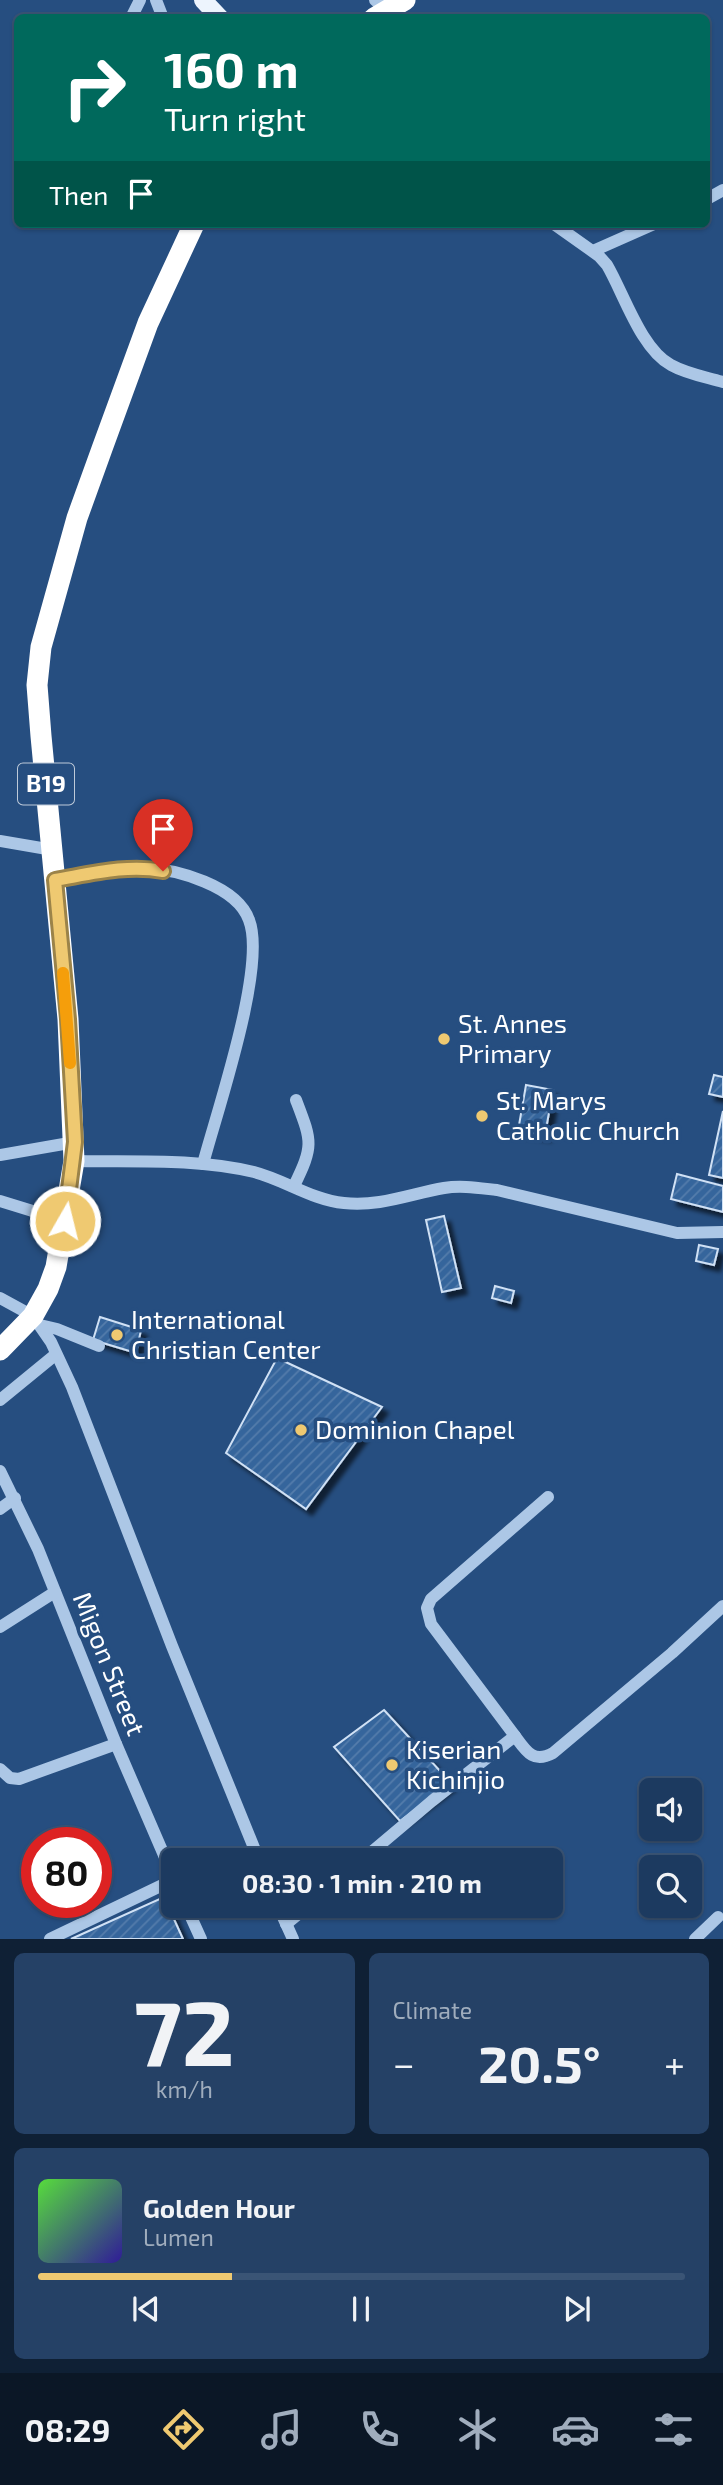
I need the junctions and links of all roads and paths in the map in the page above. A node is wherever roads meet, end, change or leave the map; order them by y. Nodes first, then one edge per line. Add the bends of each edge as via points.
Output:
1 (203, 0) edge
2 (216, 14) edge
3 (192, 228) edge
4 (560, 228) edge
5 (645, 228) edge
6 (593, 251) junction
7 (723, 382) edge
8 (0, 841) edge
9 (52, 850) junction
10 (55, 880) junction
11 (296, 1100) dead end
12 (74, 1152) junction
13 (0, 1155) edge
14 (203, 1164) junction
15 (294, 1186) junction
16 (0, 1201) edge
17 (65, 1221) junction
18 (723, 1232) edge
19 (0, 1298) edge
20 (36, 1321) junction
21 (99, 1346) dead end
22 (0, 1350) edge
23 (55, 1355) junction
24 (0, 1400) edge
25 (0, 1471) edge
26 (15, 1497) junction
27 (548, 1497) dead end
28 (0, 1508) edge
29 (55, 1592) junction
30 (723, 1606) edge
31 (0, 1626) edge
32 (515, 1736) junction
33 (116, 1744) junction
34 (0, 1769) edge
35 (254, 1848) edge
36 (377, 1848) edge
37 (161, 1850) edge
38 (161, 1884) edge
39 (718, 1917) dead end
40 (191, 1918) edge
41 (283, 1918) edge
42 (294, 1918) edge
43 (286, 1924) junction
44 (50, 1939) edge
45 (201, 1939) edge
46 (293, 1939) edge
47 (695, 1939) edge

1 - 2 main road
3 - 9 highway, B19 via 148,323 98,458 41,647 38,698
4 - 6 street
5 - 6 street
6 - 7 street via 607,265 658,356 684,372
8 - 9 street
9 - 10 highway, B19
10 - 12 highway, B19
10 - 14 street via 145,868 180,874 219,887 249,919 254,944 244,1012
11 - 15 street via 310,1141
12 - 13 street
12 - 14 street
12 - 17 highway, B19
14 - 15 street via 255,1172
15 - 18 street via 319,1198 346,1203 387,1202 467,1186 677,1233
16 - 17 street
17 - 20 highway, B19 via 56,1267
19 - 20 street
20 - 21 street
20 - 22 highway, B19
20 - 23 street
23 - 24 street
23 - 35 street
25 - 26 street, Migon Street
26 - 28 street
26 - 29 street, Migon Street
27 - 32 street via 431,1599 427,1608 431,1624
29 - 31 street
29 - 33 street, Migon Street
30 - 32 street via 553,1753 533,1757
32 - 36 street
33 - 34 street via 19,1779
33 - 37 street, Migon Street
38 - 44 street
39 - 47 street
40 - 45 street
41 - 43 street
42 - 43 street
43 - 46 street

